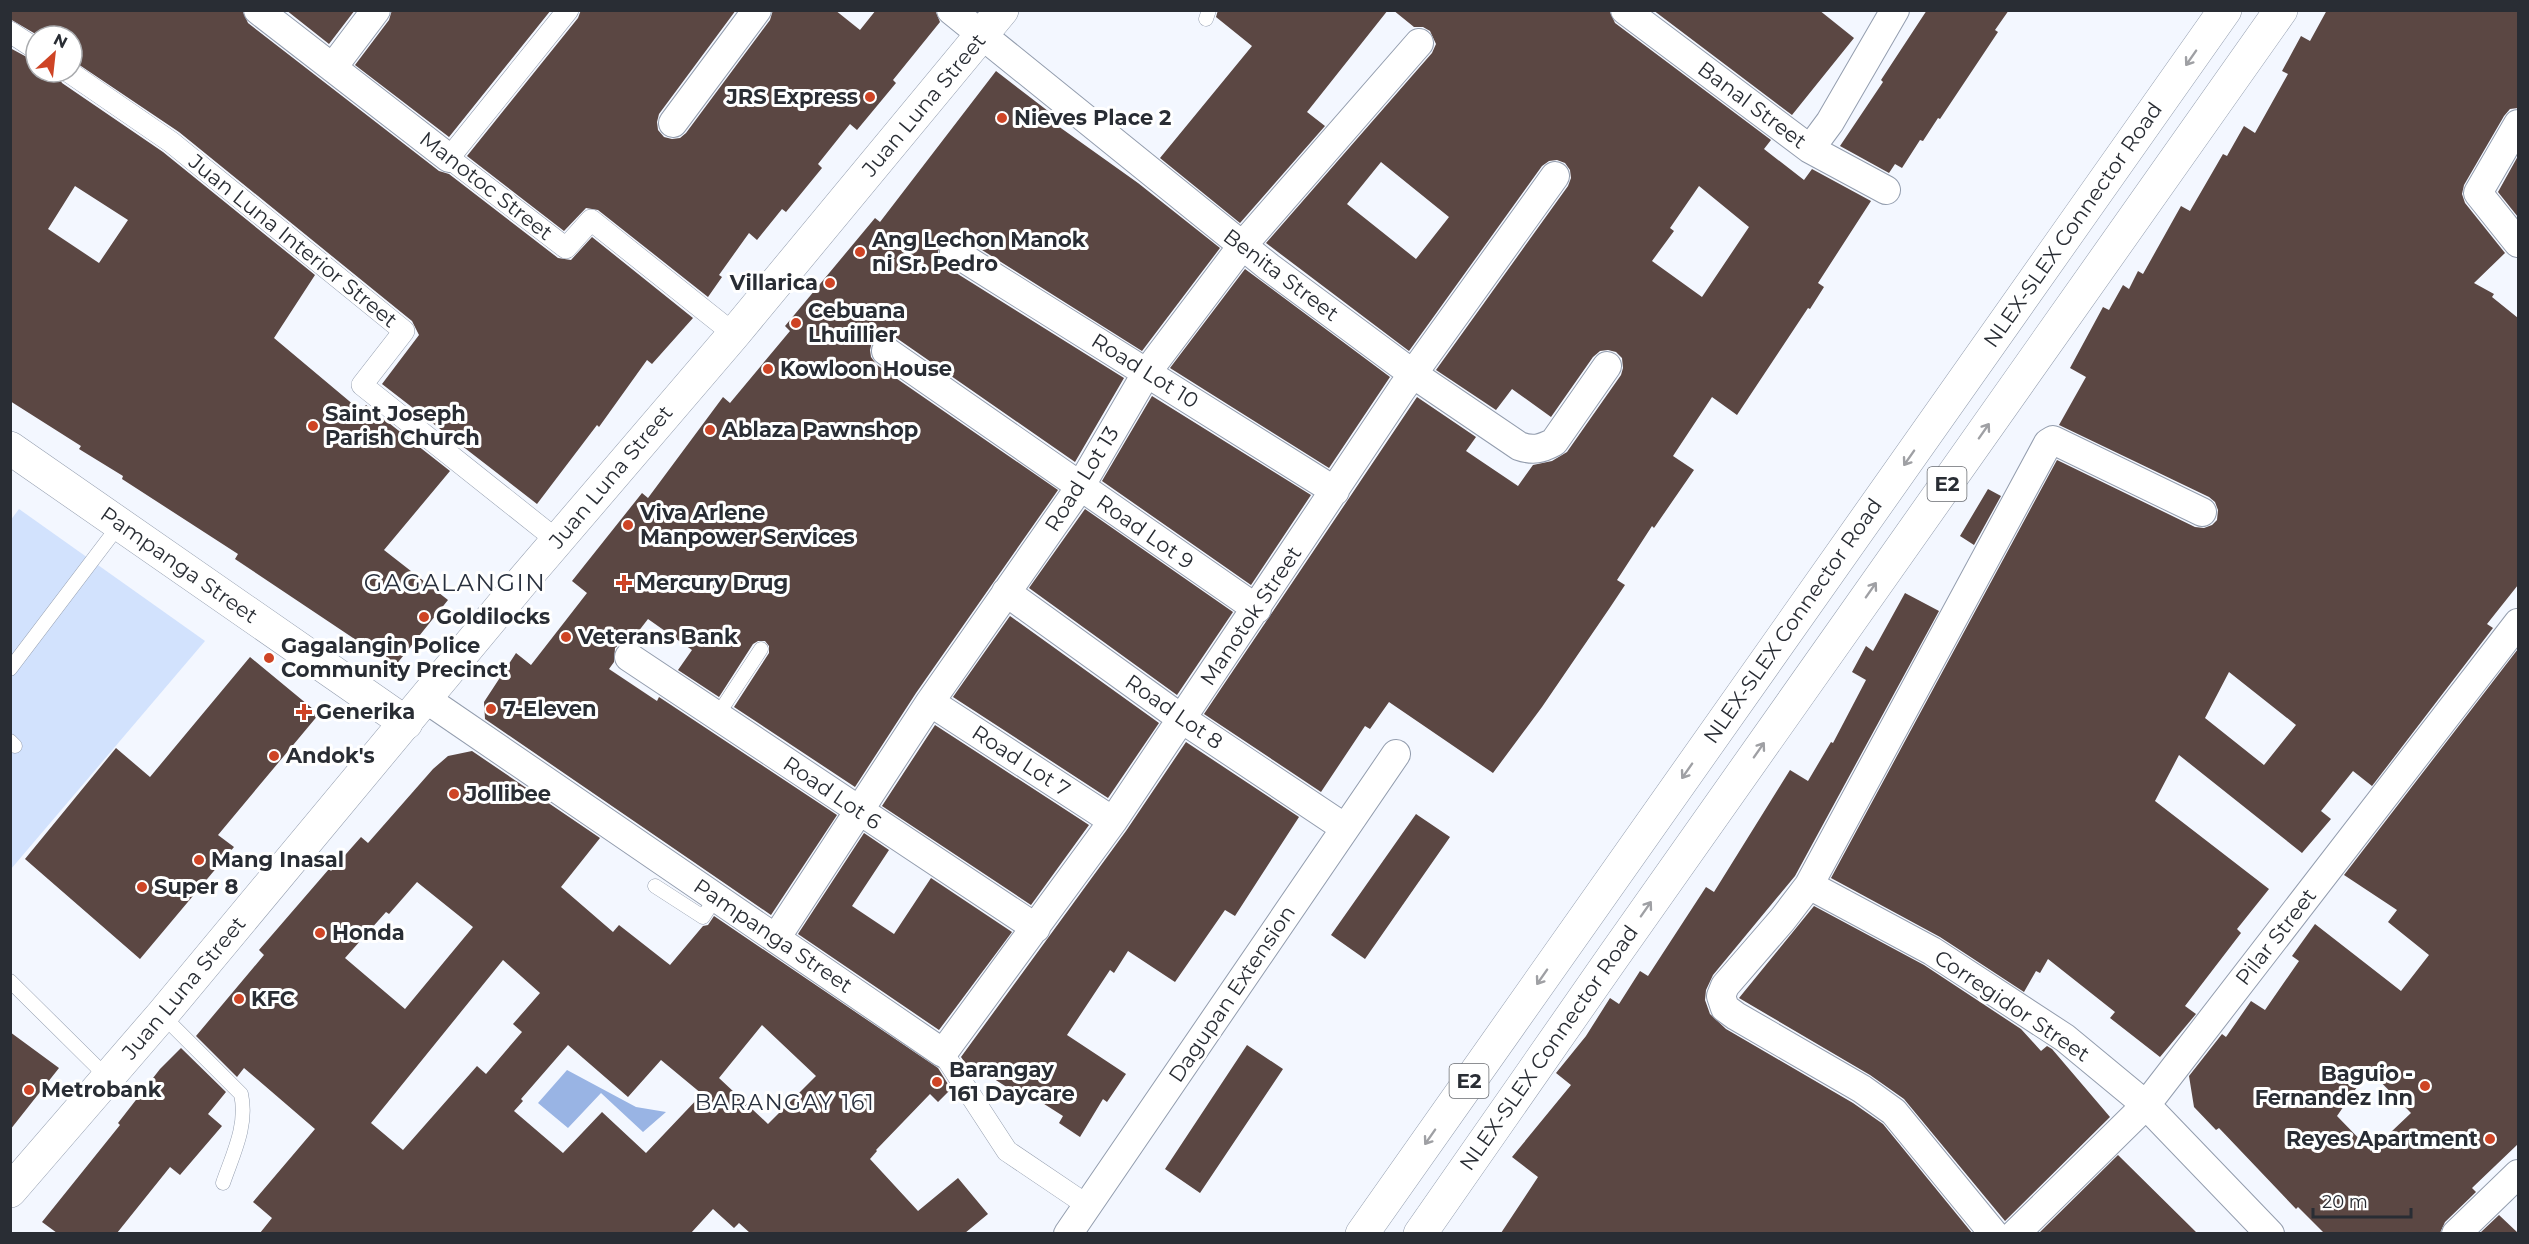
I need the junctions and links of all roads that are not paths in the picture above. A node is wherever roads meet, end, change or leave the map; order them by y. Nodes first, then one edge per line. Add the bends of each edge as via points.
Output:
1 (258, 10) edge
2 (376, 10) edge
3 (568, 10) edge
4 (757, 10) edge
5 (951, 10) edge
6 (1626, 10) edge
7 (1895, 10) edge
8 (2225, 10) edge
9 (2281, 10) edge
10 (993, 23) edge
11 (10, 32) edge
12 (24, 42) edge
13 (1419, 43) dead end
14 (333, 68) junction
15 (84, 82) edge
16 (673, 123) dead end
17 (2518, 124) edge
18 (1810, 149) junction
19 (449, 158) junction
20 (1555, 176) dead end
21 (1886, 190) dead end
22 (2518, 243) edge
23 (1242, 246) junction
24 (954, 252) dead end
25 (734, 334) junction
26 (886, 351) dead end
27 (1607, 366) dead end
28 (1147, 372) junction
29 (1413, 374) junction
30 (10, 448) edge
31 (1080, 487) junction
32 (1335, 491) junction
33 (2202, 512) dead end
34 (120, 525) junction
35 (558, 541) junction
36 (1006, 592) junction
37 (1257, 609) junction
38 (2518, 623) edge
39 (761, 649) dead end
40 (629, 657) dead end
41 (10, 669) edge
42 (426, 699) junction
43 (930, 702) junction
44 (717, 716) junction
45 (1182, 719) junction
46 (406, 723) junction
47 (1396, 754) dead end
48 (859, 811) junction
49 (1113, 821) junction
50 (1345, 828) junction
51 (1809, 885) junction
52 (655, 886) dead end
53 (716, 897) junction
54 (1036, 928) junction
55 (776, 939) junction
56 (10, 981) edge
57 (162, 1015) junction
58 (943, 1053) junction
59 (108, 1078) junction
60 (2146, 1105) junction
61 (2518, 1174) edge
62 (223, 1183) dead end
63 (10, 1191) edge
64 (1087, 1205) junction
65 (1068, 1233) edge
66 (1362, 1233) edge
67 (1420, 1233) edge
68 (1994, 1233) edge
69 (2015, 1233) edge
70 (2270, 1233) edge
71 (2456, 1233) edge

1 - 14 street, Manotoc Street
2 - 14 street
3 - 19 street
4 - 16 street
5 - 10 street, Benita Street
6 - 18 street, Banal Street
7 - 18 street
8 -> 66 main road, NLEX-SLEX Connector Road / E2
67 -> 9 main road, NLEX-SLEX Connector Road / E2
10 - 23 street, Benita Street
10 - 25 main road, Juan Luna Street
11 - 12 street
13 - 23 street, Road Lot 13
14 - 19 street, Manotoc Street
15 - 35 street, Juan Luna Interior Street via 171,142 404,331 362,385
17 - 22 street via 2478,193
18 - 21 street, Banal Street
19 - 25 street, Manotoc Street via 566,248 591,220
20 - 29 street, Manotok Street
23 - 28 street, Road Lot 13
23 - 29 street, Benita Street
24 - 28 street, Road Lot 10
25 - 35 main road, Juan Luna Street
26 - 31 street, Road Lot 9
27 - 29 street, Benita Street via 1554,442 1531,450 1519,446
28 - 31 street, Road Lot 13
28 - 32 street, Road Lot 10
29 - 32 street, Manotok Street
30 - 34 main road, Pampanga Street
31 - 36 street, Road Lot 13
31 - 37 street, Road Lot 9
32 - 37 street, Manotok Street
33 - 51 street via 2053,440 2048,443
34 - 41 lane
34 - 46 main road, Pampanga Street
35 - 42 main road, Juan Luna Street
36 - 43 street, Road Lot 13
36 - 45 street, Road Lot 8
37 - 45 street, Manotok Street
38 - 60 street, Pilar Street
39 - 44 lane
40 - 44 street, Road Lot 6
42 - 46 main road, Juan Luna Street
42 - 53 street, Pampanga Street
43 - 48 street, Road Lot 13
43 - 49 street, Road Lot 7
44 - 48 street, Road Lot 6
45 - 49 street, Manotok Street
45 - 50 street, Road Lot 8
46 - 57 main road, Juan Luna Street
47 - 50 street, Dagupan Extension
48 - 54 street, Road Lot 6
48 - 55 street, Road Lot 13
49 - 54 street, Manotok Street
50 - 64 street, Dagupan Extension
51 - 60 street, Corregidor Street via 1932,951 2065,1038
51 - 68 street via 1725,986 1721,1001 1736,1016 1862,1089 1894,1112
52 - 53 lane via 703,916
53 - 55 street, Pampanga Street
54 - 58 street, Manotok Street
55 - 58 street, Pampanga Street
56 - 59 lane
57 - 59 main road, Juan Luna Street
57 - 62 lane via 241,1094 242,1126
58 - 64 street, Pampanga Street via 1007,1151
59 - 63 main road, Juan Luna Street
60 - 69 street, Pilar Street
60 - 70 street, Corregidor Street
61 - 71 street
64 - 65 street, Dagupan Extension

